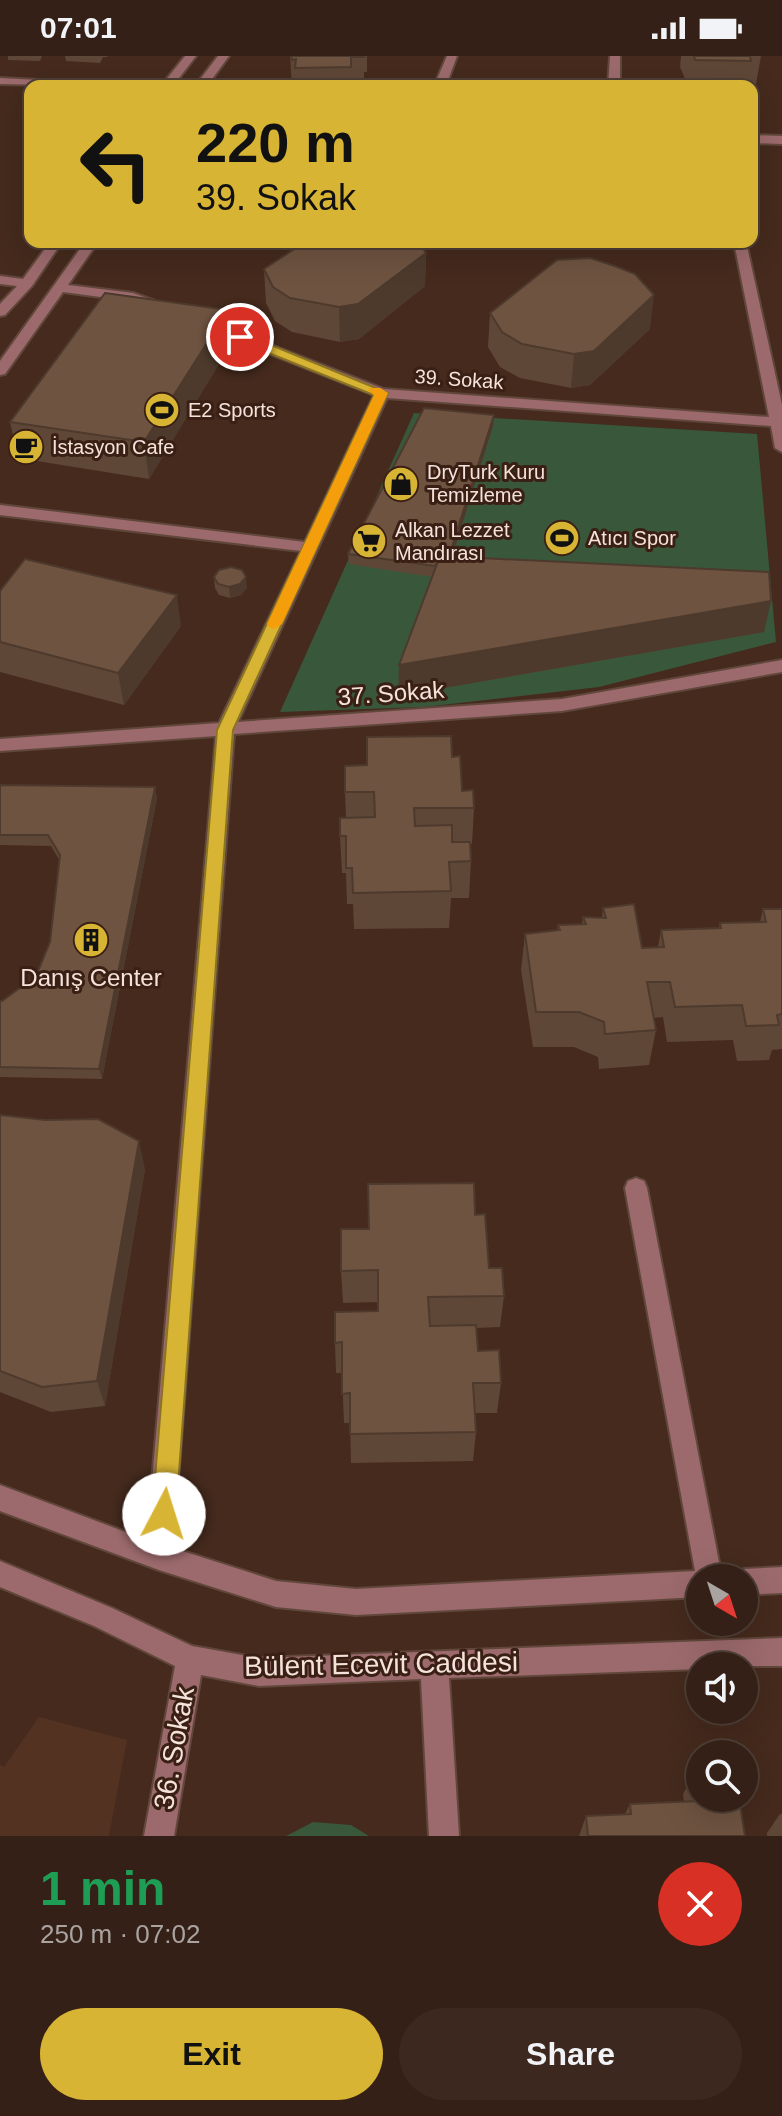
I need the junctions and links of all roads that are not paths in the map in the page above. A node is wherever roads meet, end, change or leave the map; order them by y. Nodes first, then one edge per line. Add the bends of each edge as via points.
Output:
1 (191, 56) edge
2 (224, 56) edge
3 (452, 56) edge
4 (615, 56) edge
5 (172, 80) edge
6 (206, 80) edge
7 (442, 80) edge
8 (614, 80) edge
9 (0, 81) edge
10 (24, 82) edge
11 (758, 139) edge
12 (782, 140) edge
13 (52, 248) edge
14 (88, 248) edge
15 (742, 248) edge
16 (0, 280) edge
17 (27, 283) junction
18 (60, 288) junction
19 (0, 312) edge
20 (0, 371) edge
21 (776, 383) edge
22 (382, 393) junction
23 (776, 422) junction
24 (782, 448) edge
25 (0, 510) edge
26 (310, 547) junction
27 (782, 666) edge
28 (225, 730) junction
29 (0, 745) edge
30 (636, 1188) dead end
31 (0, 1498) edge
32 (159, 1557) junction
33 (706, 1564) edge
34 (0, 1574) edge
35 (782, 1580) edge
36 (758, 1581) edge
37 (686, 1585) edge
38 (782, 1652) edge
39 (190, 1659) junction
40 (434, 1664) junction
41 (159, 1836) edge
42 (444, 1836) edge

1 - 5 street
2 - 6 street
3 - 7 street
4 - 8 street
9 - 10 street
11 - 12 street
13 - 17 street
14 - 18 street
15 - 21 street
16 - 17 street
17 - 19 street
18 - 20 street
18 - 22 street, 39. Sokak via 133,297
21 - 23 street
22 - 23 street, 39. Sokak
22 - 26 street
23 - 24 street
25 - 26 street
26 - 28 street
27 - 28 street, 37. Sokak via 562,705
28 - 29 street, 37. Sokak
28 - 32 street
30 - 33 street
31 - 32 street
32 - 37 street via 276,1594 344,1601
34 - 39 street, Bülent Ecevit Caddesi
35 - 36 street
38 - 40 street, Bülent Ecevit Caddesi
39 - 40 street, Bülent Ecevit Caddesi via 259,1672
39 - 41 street, 36. Sokak
40 - 42 street

